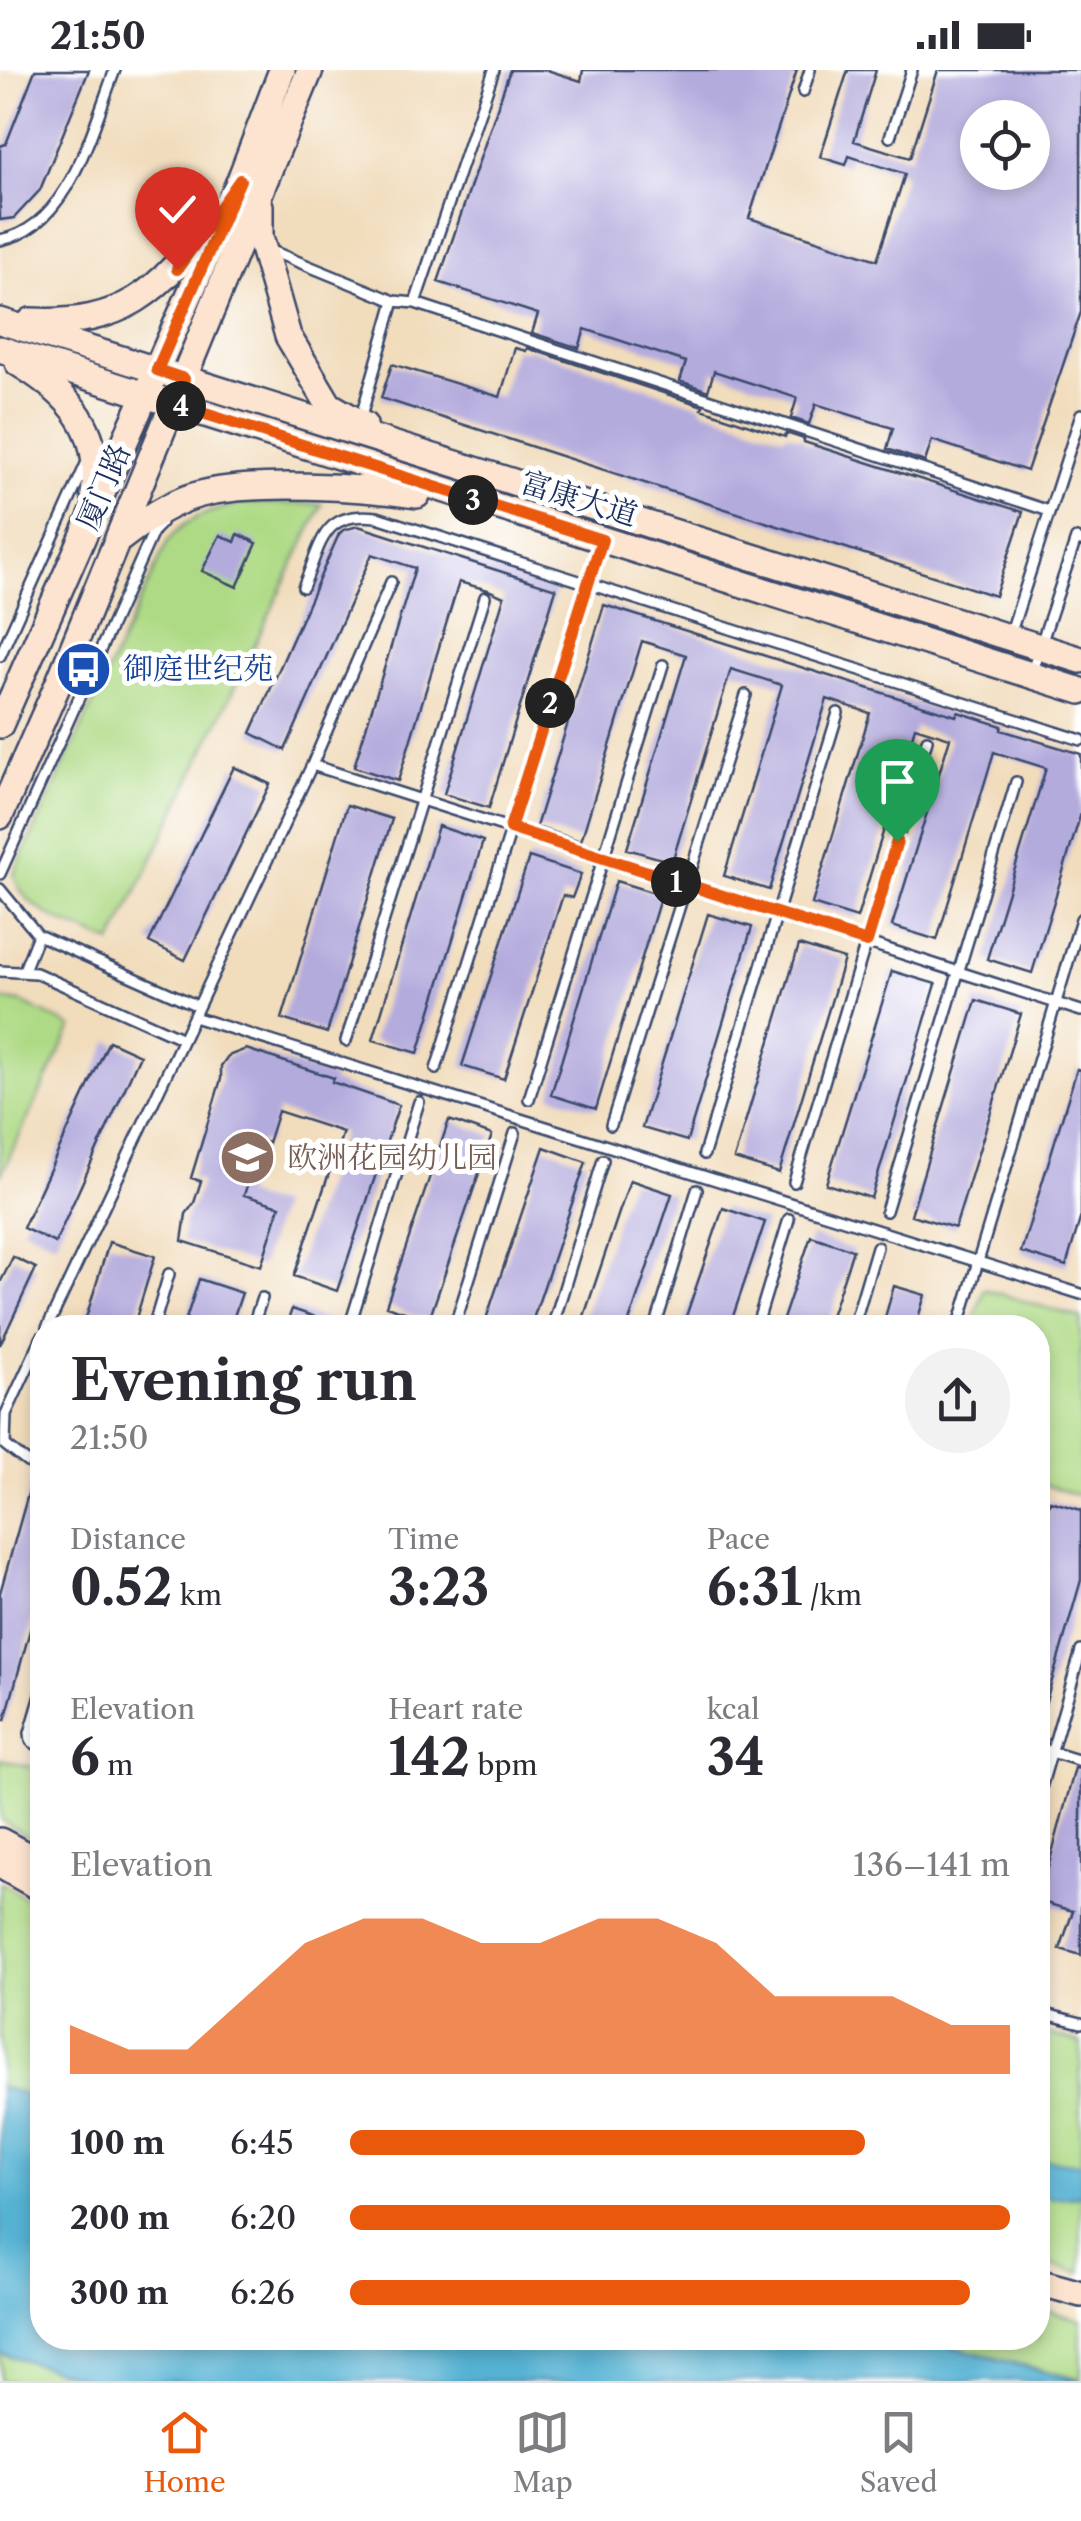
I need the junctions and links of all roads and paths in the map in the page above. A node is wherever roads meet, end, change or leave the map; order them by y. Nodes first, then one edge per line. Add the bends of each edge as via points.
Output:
1 (115, 70) edge
2 (282, 70) edge
3 (310, 70) edge
4 (494, 70) edge
5 (810, 70) edge
6 (912, 70) edge
7 (802, 92) dead end
8 (890, 138) dead end
9 (250, 183) junction
10 (0, 240) edge
11 (262, 246) junction
12 (394, 301) junction
13 (414, 303) junction
14 (0, 320) edge
15 (0, 352) edge
16 (157, 370) junction
17 (184, 379) junction
18 (146, 395) junction
19 (174, 404) junction
20 (1081, 414) edge
21 (359, 423) junction
22 (92, 447) junction
23 (484, 474) junction
24 (180, 502) junction
25 (478, 502) junction
26 (1049, 511) junction
27 (91, 521) junction
28 (602, 540) junction
29 (1081, 540) edge
30 (116, 542) junction
31 (390, 582) dead end
32 (588, 583) junction
33 (303, 587) dead end
34 (485, 597) dead end
35 (1010, 637) junction
36 (1041, 647) junction
37 (0, 656) edge
38 (1081, 660) edge
39 (663, 665) dead end
40 (1030, 675) junction
41 (1081, 691) edge
42 (746, 695) dead end
43 (838, 713) dead end
44 (0, 724) edge
45 (927, 740) dead end
46 (1081, 740) edge
47 (312, 765) junction
48 (1016, 782) dead end
49 (421, 800) junction
50 (0, 816) edge
51 (510, 828) junction
52 (603, 858) junction
53 (0, 874) edge
54 (686, 885) junction
55 (0, 890) edge
56 (777, 914) junction
57 (1081, 919) edge
58 (38, 935) junction
59 (867, 942) junction
60 (24, 970) junction
61 (0, 971) edge
62 (959, 972) junction
63 (1056, 1003) junction
64 (1081, 1011) edge
65 (196, 1012) junction
66 (183, 1039) junction
67 (346, 1041) dead end
68 (436, 1069) dead end
69 (529, 1098) dead end
70 (419, 1102) dead end
71 (611, 1124) dead end
72 (515, 1132) dead end
73 (704, 1154) dead end
74 (603, 1160) dead end
75 (794, 1182) dead end
76 (697, 1190) dead end
77 (886, 1211) dead end
78 (789, 1219) dead end
79 (877, 1247) dead end
80 (977, 1262) junction
81 (169, 1274) dead end
82 (1081, 1294) edge
83 (262, 1298) dead end
84 (53, 1315) edge
85 (157, 1315) edge
86 (256, 1315) edge
87 (353, 1315) edge
88 (458, 1315) edge
89 (556, 1315) edge
90 (659, 1315) edge
91 (760, 1315) edge
92 (857, 1315) edge
93 (962, 1315) edge
94 (30, 1363) edge
95 (30, 1463) edge
96 (1081, 1651) edge
97 (1051, 1752) junction
98 (1050, 1756) edge
99 (1081, 1761) edge
100 (0, 1841) edge
101 (30, 1857) edge
102 (0, 1865) edge
103 (30, 1882) edge
104 (1050, 2015) edge
105 (1081, 2023) edge
106 (1050, 2285) edge
107 (1081, 2294) edge
108 (1050, 2299) edge
109 (1081, 2308) edge

1 - 10 lane via 69,184 46,218 20,237
2 - 9 street, 厦门路
3 - 9 street, 厦门路
4 - 13 lane
5 - 7 lane
6 - 8 lane
9 - 11 street
9 - 14 street via 177,269 128,306 82,322
9 - 16 street, 厦门路
9 - 17 street, 厦门路
11 - 12 lane
11 - 21 street via 278,308 309,374 330,405
12 - 13 lane
12 - 21 lane
13 - 26 lane
14 - 16 street, 富康大道
15 - 18 street, 富康大道
15 - 22 street via 58,390 76,410
16 - 17 street, 富康大道
16 - 18 street, 厦门路
17 - 19 street, 厦门路
17 - 23 street, 富康大道
18 - 19 street, 富康大道
18 - 27 street, 厦门路
19 - 25 street, 富康大道
19 - 30 street, 厦门路
20 - 26 lane
21 - 23 street
22 - 27 street via 98,467
22 - 37 lane
23 - 35 street, 富康大道
24 - 25 street via 246,488 382,490
24 - 30 street
24 - 53 lane via 154,530
25 - 28 street, 富康大道
26 - 35 lane
27 - 44 street, 厦门路
28 - 32 lane
28 - 40 street, 富康大道
29 - 36 lane via 1076,539
30 - 50 street, 厦门路
31 - 47 lane
32 - 33 lane via 362,515 331,524
32 - 46 lane
32 - 51 lane
34 - 49 lane
35 - 36 street, 富康大道
36 - 38 street, 富康大道
36 - 40 lane
39 - 52 lane
40 - 41 street, 富康大道
42 - 54 lane
43 - 56 lane
45 - 59 lane
47 - 49 lane
47 - 65 lane
48 - 62 lane
49 - 51 lane
49 - 67 lane
51 - 52 lane
51 - 68 lane
52 - 54 lane
52 - 69 lane
54 - 56 lane
54 - 71 lane
55 - 58 lane
56 - 59 lane
56 - 73 lane
57 - 63 lane
58 - 60 lane
58 - 65 lane
59 - 62 lane
59 - 75 lane
60 - 61 lane
60 - 66 lane
62 - 63 lane
62 - 77 lane
63 - 64 lane
63 - 80 lane
65 - 66 lane
65 - 80 lane
66 - 84 lane
70 - 87 lane
72 - 88 lane
74 - 89 lane
76 - 90 lane
78 - 91 lane
79 - 92 lane
80 - 82 lane
80 - 93 lane
81 - 85 lane
83 - 86 lane
94 - 95 lane via 6,1414 5,1446
96 - 97 lane
97 - 98 lane
97 - 99 lane
100 - 101 street
102 - 103 street
104 - 105 lane
106 - 107 street
108 - 109 street

